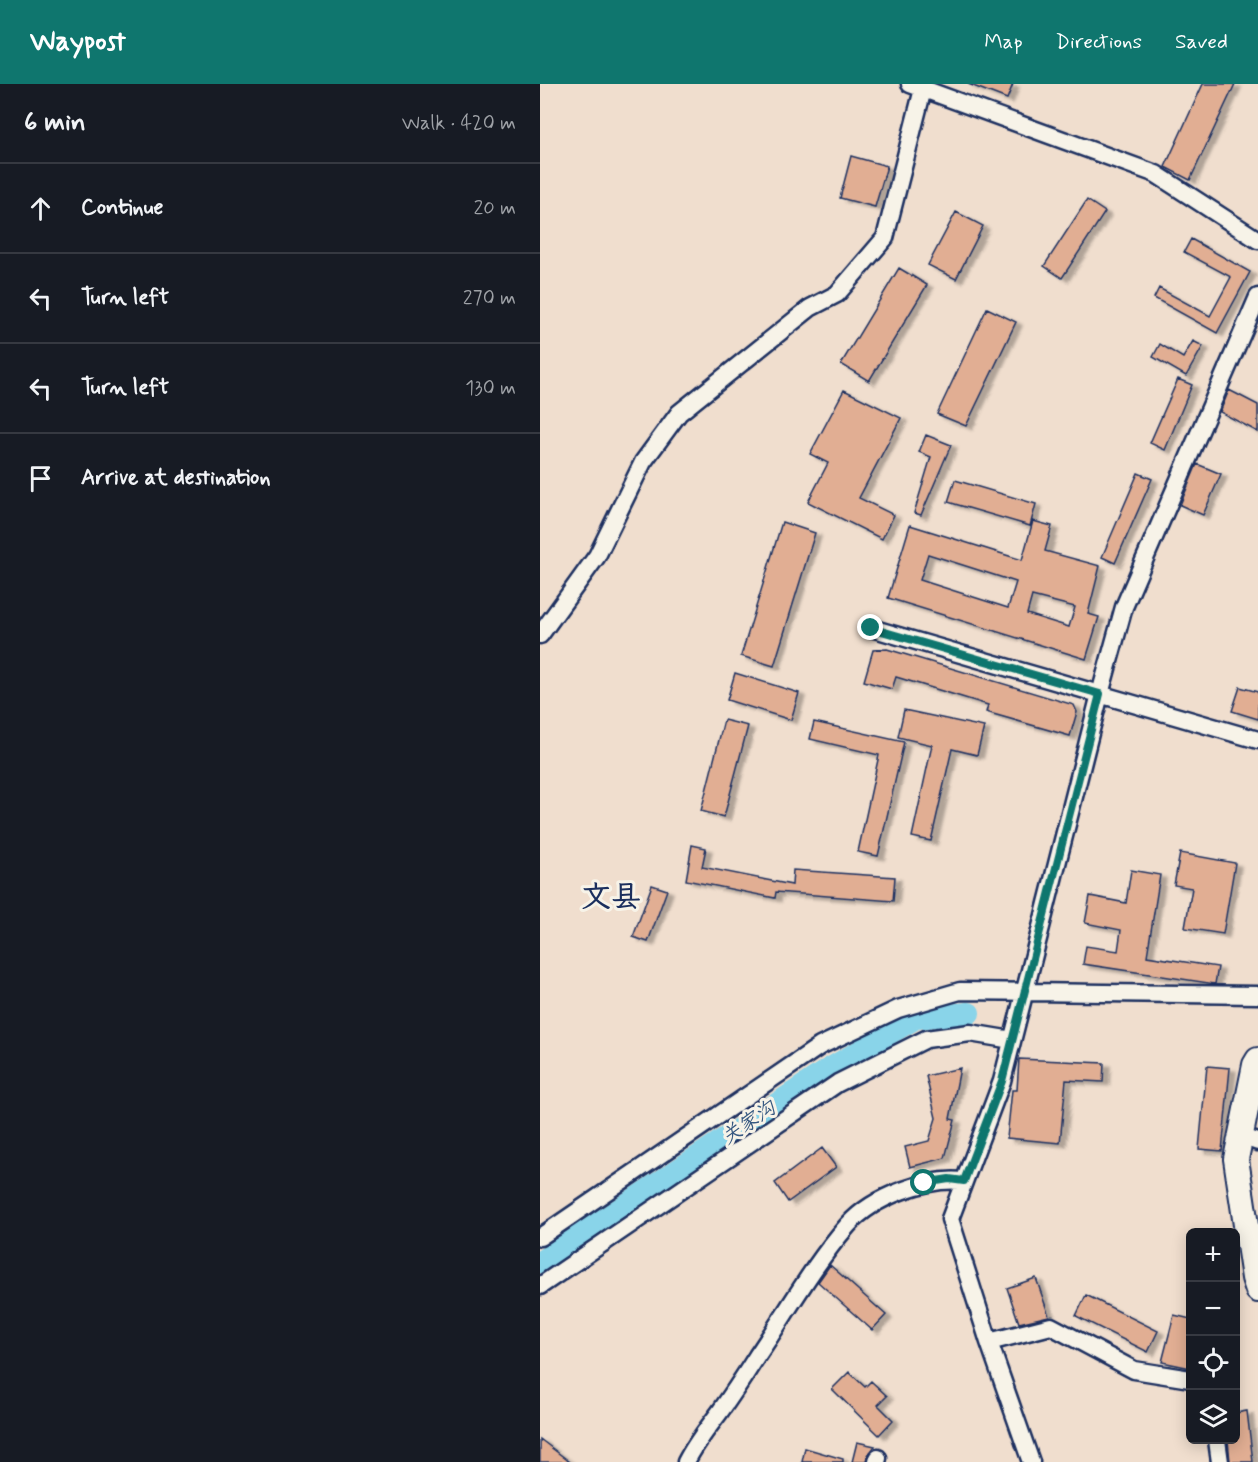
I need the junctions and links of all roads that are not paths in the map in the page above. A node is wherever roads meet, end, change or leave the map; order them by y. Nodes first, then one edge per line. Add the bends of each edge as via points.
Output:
1 (916, 86) edge
2 (1258, 240) edge
3 (1258, 297) edge
4 (871, 628) dead end
5 (540, 635) edge
6 (1100, 694) junction
7 (1258, 740) edge
8 (1025, 991) junction
9 (1258, 995) edge
10 (1012, 1040) junction
11 (1258, 1060) edge
12 (1251, 1140) edge
13 (964, 1181) junction
14 (540, 1237) edge
15 (540, 1286) edge
16 (1258, 1290) edge
17 (989, 1342) junction
18 (1186, 1378) edge
19 (1218, 1444) edge
20 (686, 1462) edge
21 (1031, 1462) edge
22 (1220, 1462) edge

1 - 2 street via 1156,174
1 - 5 street via 885,238 837,294 802,313 679,414 643,462 597,556
3 - 6 street via 1124,607
4 - 6 street
6 - 7 street
6 - 8 street
8 - 9 street
8 - 10 street
8 - 14 street via 960,991 898,1010 820,1046
10 - 13 street via 1002,1081
10 - 15 street via 970,1033 926,1039 848,1078
11 - 12 highway
12 - 16 highway via 1236,1159
13 - 17 street via 950,1219
13 - 20 street via 924,1183 874,1205 850,1224 798,1291
17 - 18 street via 1051,1326 1134,1370
17 - 21 street
19 - 22 street

